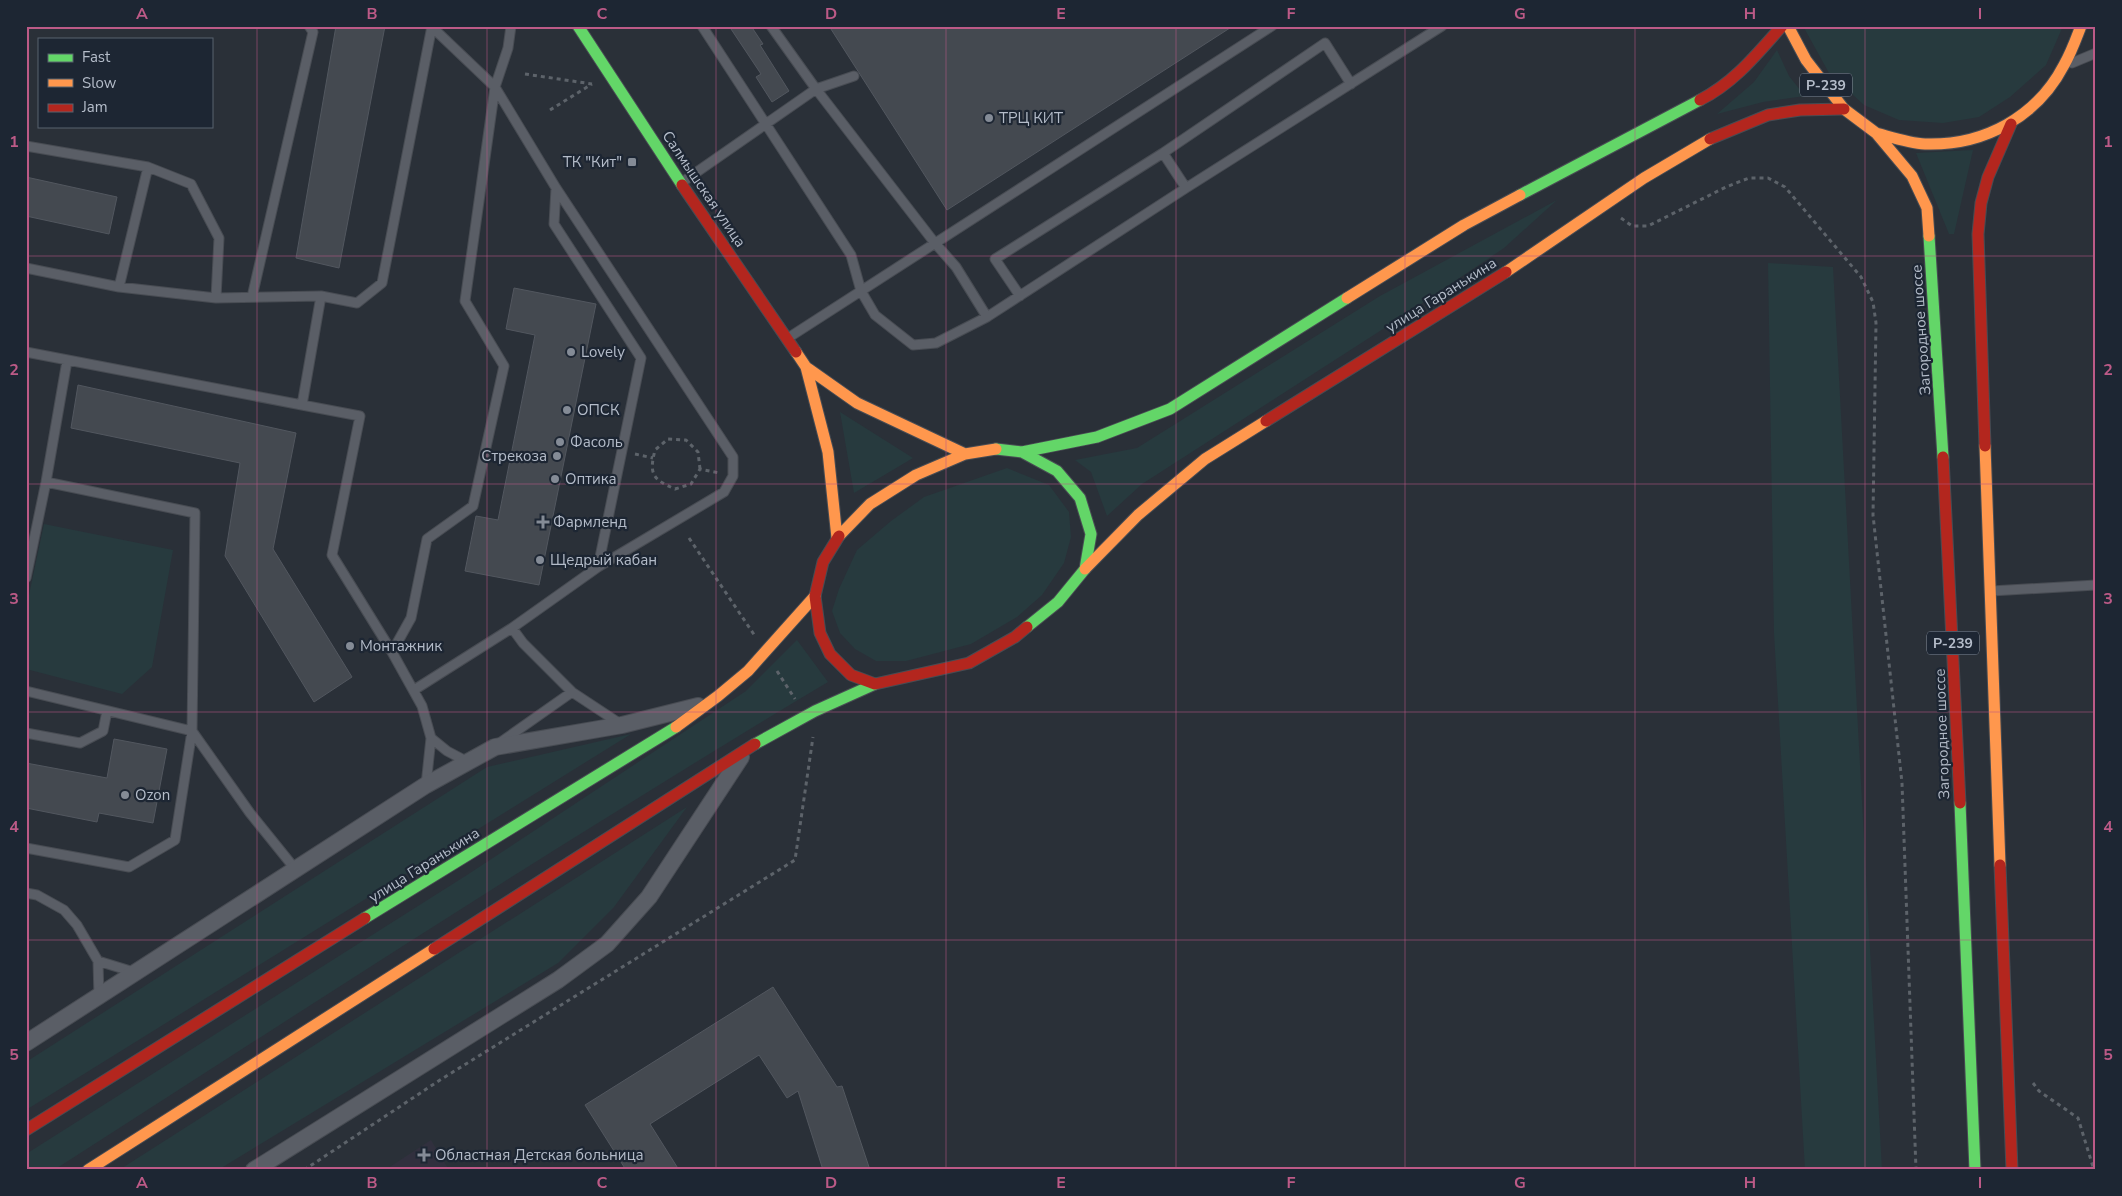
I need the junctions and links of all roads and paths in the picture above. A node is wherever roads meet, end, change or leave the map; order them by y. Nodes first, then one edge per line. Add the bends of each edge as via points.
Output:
1 (308, 26) edge
2 (511, 26) edge
3 (578, 26) edge
4 (702, 26) edge
5 (771, 26) edge
6 (1272, 26) edge
7 (1442, 26) edge
8 (1782, 26) edge
9 (1788, 26) edge
10 (2081, 26) edge
11 (432, 27) edge
12 (2096, 54) edge
13 (2064, 66) junction
14 (525, 74) dead end
15 (854, 76) dead end
16 (1351, 84) junction
17 (495, 88) junction
18 (816, 89) junction
19 (1844, 108) junction
20 (550, 110) dead end
21 (2011, 124) junction
22 (764, 125) junction
23 (1876, 133) junction
24 (26, 146) edge
25 (1163, 153) junction
26 (148, 167) junction
27 (681, 183) junction
28 (556, 188) junction
29 (1186, 188) junction
30 (1604, 205) junction
31 (934, 242) junction
32 (26, 268) edge
33 (119, 287) junction
34 (861, 292) junction
35 (322, 296) junction
36 (1020, 296) junction
37 (252, 297) junction
38 (216, 298) junction
39 (987, 318) junction
40 (787, 338) junction
41 (26, 352) edge
42 (67, 361) junction
43 (806, 367) junction
44 (302, 405) junction
45 (1022, 452) junction
46 (965, 454) junction
47 (700, 469) junction
48 (733, 476) junction
49 (46, 482) junction
50 (837, 538) junction
51 (598, 567) junction
52 (1084, 568) junction
53 (26, 578) edge
54 (2096, 585) edge
55 (1989, 591) junction
56 (815, 596) junction
57 (512, 628) junction
58 (392, 652) junction
59 (875, 684) junction
60 (414, 690) junction
61 (26, 691) edge
62 (572, 692) junction
63 (710, 703) junction
64 (107, 711) junction
65 (622, 725) junction
66 (192, 731) junction
67 (26, 733) edge
68 (431, 738) junction
69 (495, 747) junction
70 (745, 750) junction
71 (466, 761) junction
72 (426, 785) junction
73 (26, 848) edge
74 (296, 870) junction
75 (26, 893) edge
76 (98, 961) junction
77 (137, 973) junction
78 (99, 997) junction
79 (26, 1043) edge
80 (2028, 1077) dead end
81 (440, 1080) dead end
82 (26, 1130) edge
83 (88, 1170) edge
84 (254, 1170) edge
85 (304, 1170) edge
86 (1916, 1170) edge
87 (1975, 1170) edge
88 (2012, 1170) edge
89 (2094, 1170) edge

1 - 37 lane via 313,32
2 - 17 lane via 508,48
3 - 27 main road, Салмышская улица
4 - 22 lane
5 - 18 lane
6 - 31 lane
7 - 16 lane
8 - 45 main road via 1746,68 1710,95 1464,225 1170,409 1097,438
9 - 19 main road, Загородное шоссе / Р-239 via 1806,60
10 - 13 main road, Загородное шоссе / Р-239
11 - 17 lane
11 - 35 lane via 382,283 357,302
12 - 13 lane
13 - 21 main road, Загородное шоссе / Р-239 via 2036,104
14 - 20 path via 592,84
15 - 18 lane
16 - 25 lane via 1325,43
16 - 29 lane
17 - 28 lane
17 - 58 lane via 465,301 504,366 473,506 428,539 411,618
18 - 22 lane
18 - 31 lane
19 - 23 main road, Загородное шоссе / Р-239
19 - 30 main road, улица Гаранькина via 1784,112 1731,129 1699,144
21 - 23 main road, Загородное шоссе / Р-239 via 1969,140 1924,144
21 - 55 main road, Загородное шоссе / Р-239 via 1988,177 1978,234
22 - 27 lane
22 - 34 lane via 850,255
23 - 87 main road, Загородное шоссе / Р-239 via 1912,176 1927,208 1951,592
24 - 26 lane
25 - 29 lane
25 - 36 lane via 995,259
26 - 33 lane
26 - 38 lane via 191,184 219,238
27 - 40 main road, Салмышская улица
28 - 48 lane via 733,457
28 - 51 lane via 554,224 641,358
29 - 36 lane
30 - 52 main road, улица Гаранькина via 1496,280 1205,459 1138,515
30 - 86 path via 1632,226 1648,226 1726,187 1749,178 1768,178 1785,187 1862,277 1873,302 1876,323 1873,515 1902,783
31 - 34 lane
31 - 39 lane via 956,267
32 - 33 lane
33 - 38 lane
34 - 39 lane via 875,315 913,345 936,343
34 - 40 lane
35 - 37 lane
35 - 44 lane
36 - 39 lane
37 - 38 lane
40 - 43 main road, Салмышская улица
41 - 42 lane
42 - 44 lane
42 - 49 lane
43 - 46 main road, Салмышская улица via 857,403
43 - 50 main road, Салмышская улица via 828,452
44 - 58 lane via 360,416 332,555
45 - 46 main road via 996,449
45 - 52 main road via 1057,471 1080,498 1091,534
46 - 50 main road via 916,475 870,504
47 - 47 path via 698,452 686,440 668,439 655,450 651,467 659,482 674,489 691,484
47 - 48 path
48 - 51 lane via 724,492
49 - 53 lane
49 - 66 lane via 195,513
50 - 56 main road via 822,562
51 - 57 lane
52 - 59 main road, улица Гаранькина via 1058,602 1015,637 968,663
54 - 55 lane
55 - 88 main road, Загородное шоссе / Р-239
56 - 59 main road via 820,633 830,654 850,675
56 - 63 main road, улица Гаранькина via 766,653
57 - 60 lane
57 - 62 lane
58 - 60 lane
59 - 70 main road via 815,711
60 - 68 lane
61 - 64 lane
62 - 65 lane
62 - 69 lane
63 - 65 street
63 - 82 main road, улица Гаранькина via 657,740
64 - 66 lane
64 - 67 lane via 102,731 80,743
65 - 69 street
66 - 73 lane via 175,840 129,867
66 - 74 lane via 250,813
68 - 71 lane via 446,751
68 - 72 lane
69 - 71 street
70 - 83 main road
70 - 84 street via 649,898 607,944 558,980
71 - 72 street
72 - 74 street
74 - 77 street
75 - 76 lane via 37,894 64,910
76 - 77 lane
76 - 78 lane
77 - 78 street
78 - 79 street
80 - 89 path via 2039,1091 2078,1118
81 - 85 path

